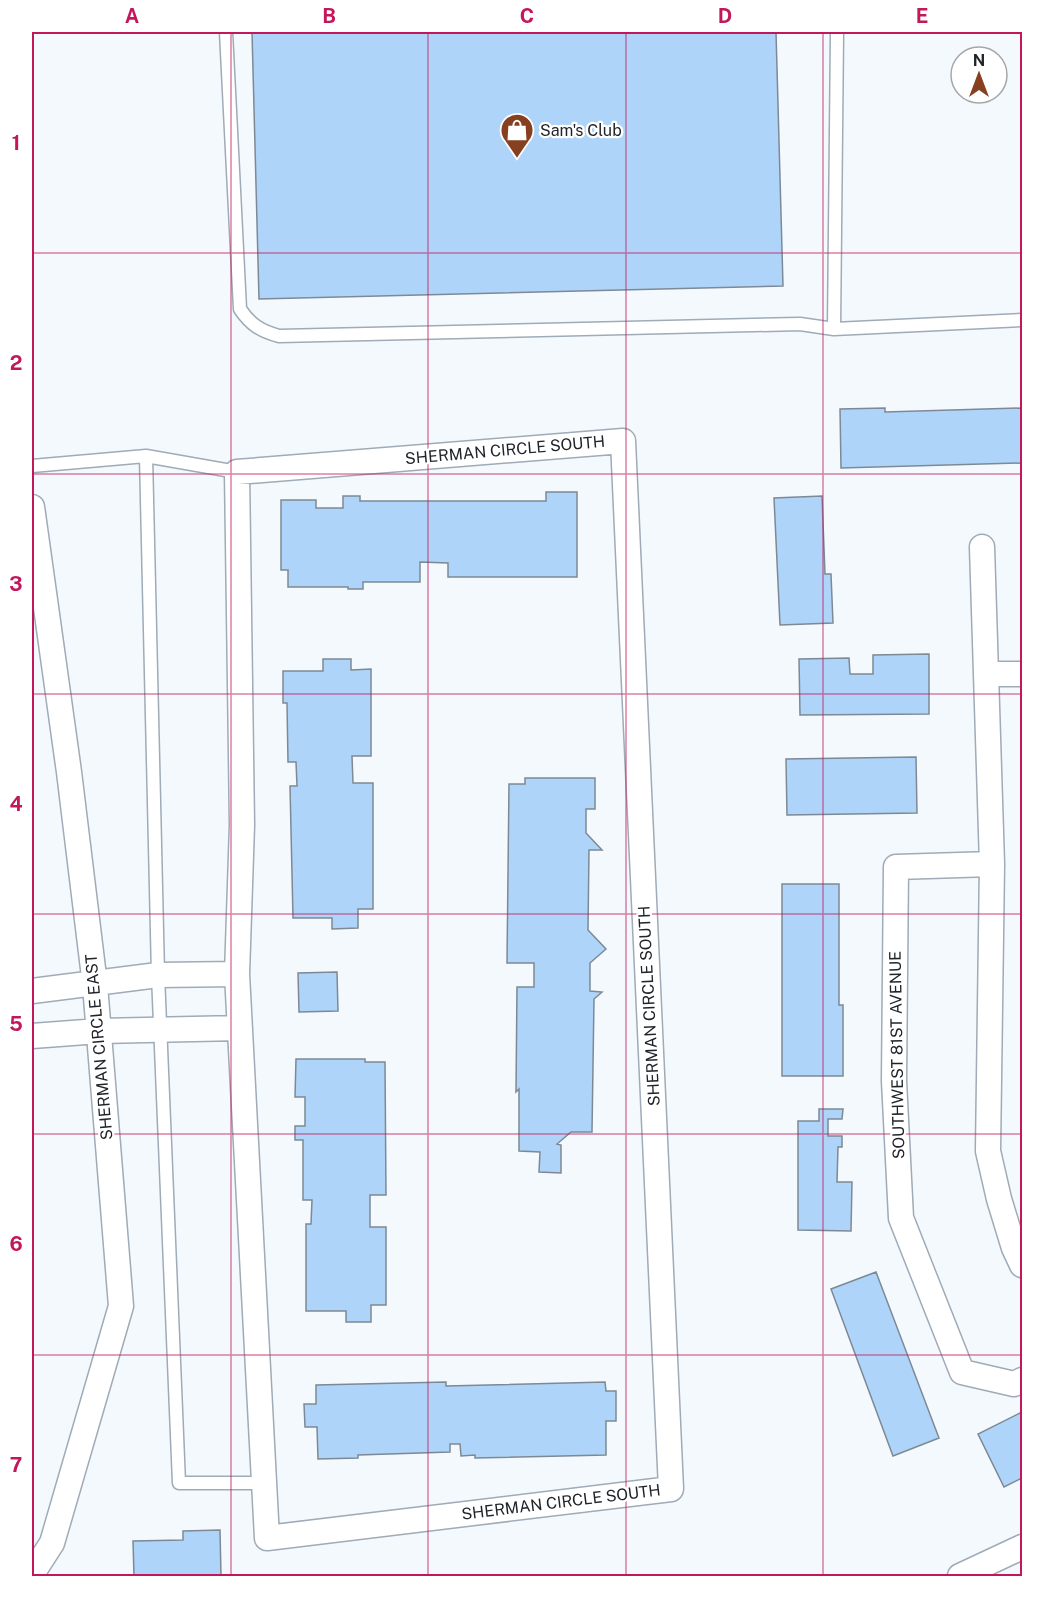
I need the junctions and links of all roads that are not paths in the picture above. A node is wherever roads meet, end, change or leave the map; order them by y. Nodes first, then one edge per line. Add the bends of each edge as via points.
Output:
1 (225, 32) edge
2 (837, 32) edge
3 (1023, 320) edge
4 (834, 329) junction
5 (146, 456) junction
6 (32, 466) edge
7 (237, 471) junction
8 (32, 507) edge
9 (982, 547) dead end
10 (1023, 674) edge
11 (986, 675) junction
12 (992, 864) junction
13 (237, 974) junction
14 (158, 975) junction
15 (95, 985) junction
16 (32, 991) edge
17 (240, 1028) junction
18 (99, 1031) junction
19 (160, 1031) junction
20 (32, 1036) edge
21 (1023, 1265) edge
22 (1023, 1380) edge
23 (264, 1483) junction
24 (1023, 1547) edge
25 (32, 1574) edge
26 (960, 1576) edge

1 - 4 lane via 240,309 249,322 265,333 279,336 800,324
2 - 4 lane
3 - 4 lane
5 - 6 lane
5 - 7 lane
5 - 14 lane
7 - 13 street, SHERMAN CIRCLE SOUTH via 242,825
7 - 23 street, SHERMAN CIRCLE SOUTH via 623,441 671,1489 267,1538
8 - 15 street, SHERMAN CIRCLE EAST
9 - 11 street
10 - 11 street
11 - 12 street
12 - 21 street via 988,1151 1014,1248
12 - 22 street, SOUTHWEST 81ST AVENUE via 896,867 894,1081 901,1218 962,1372 1014,1384
13 - 14 street
13 - 17 street, SHERMAN CIRCLE SOUTH
14 - 15 street
14 - 19 lane
15 - 16 street
15 - 18 street, SHERMAN CIRCLE EAST
17 - 19 street
17 - 23 street, SHERMAN CIRCLE SOUTH
18 - 19 street
18 - 20 street
18 - 25 street, SHERMAN CIRCLE EAST via 121,1306 52,1543
19 - 23 lane via 179,1483
24 - 26 street

